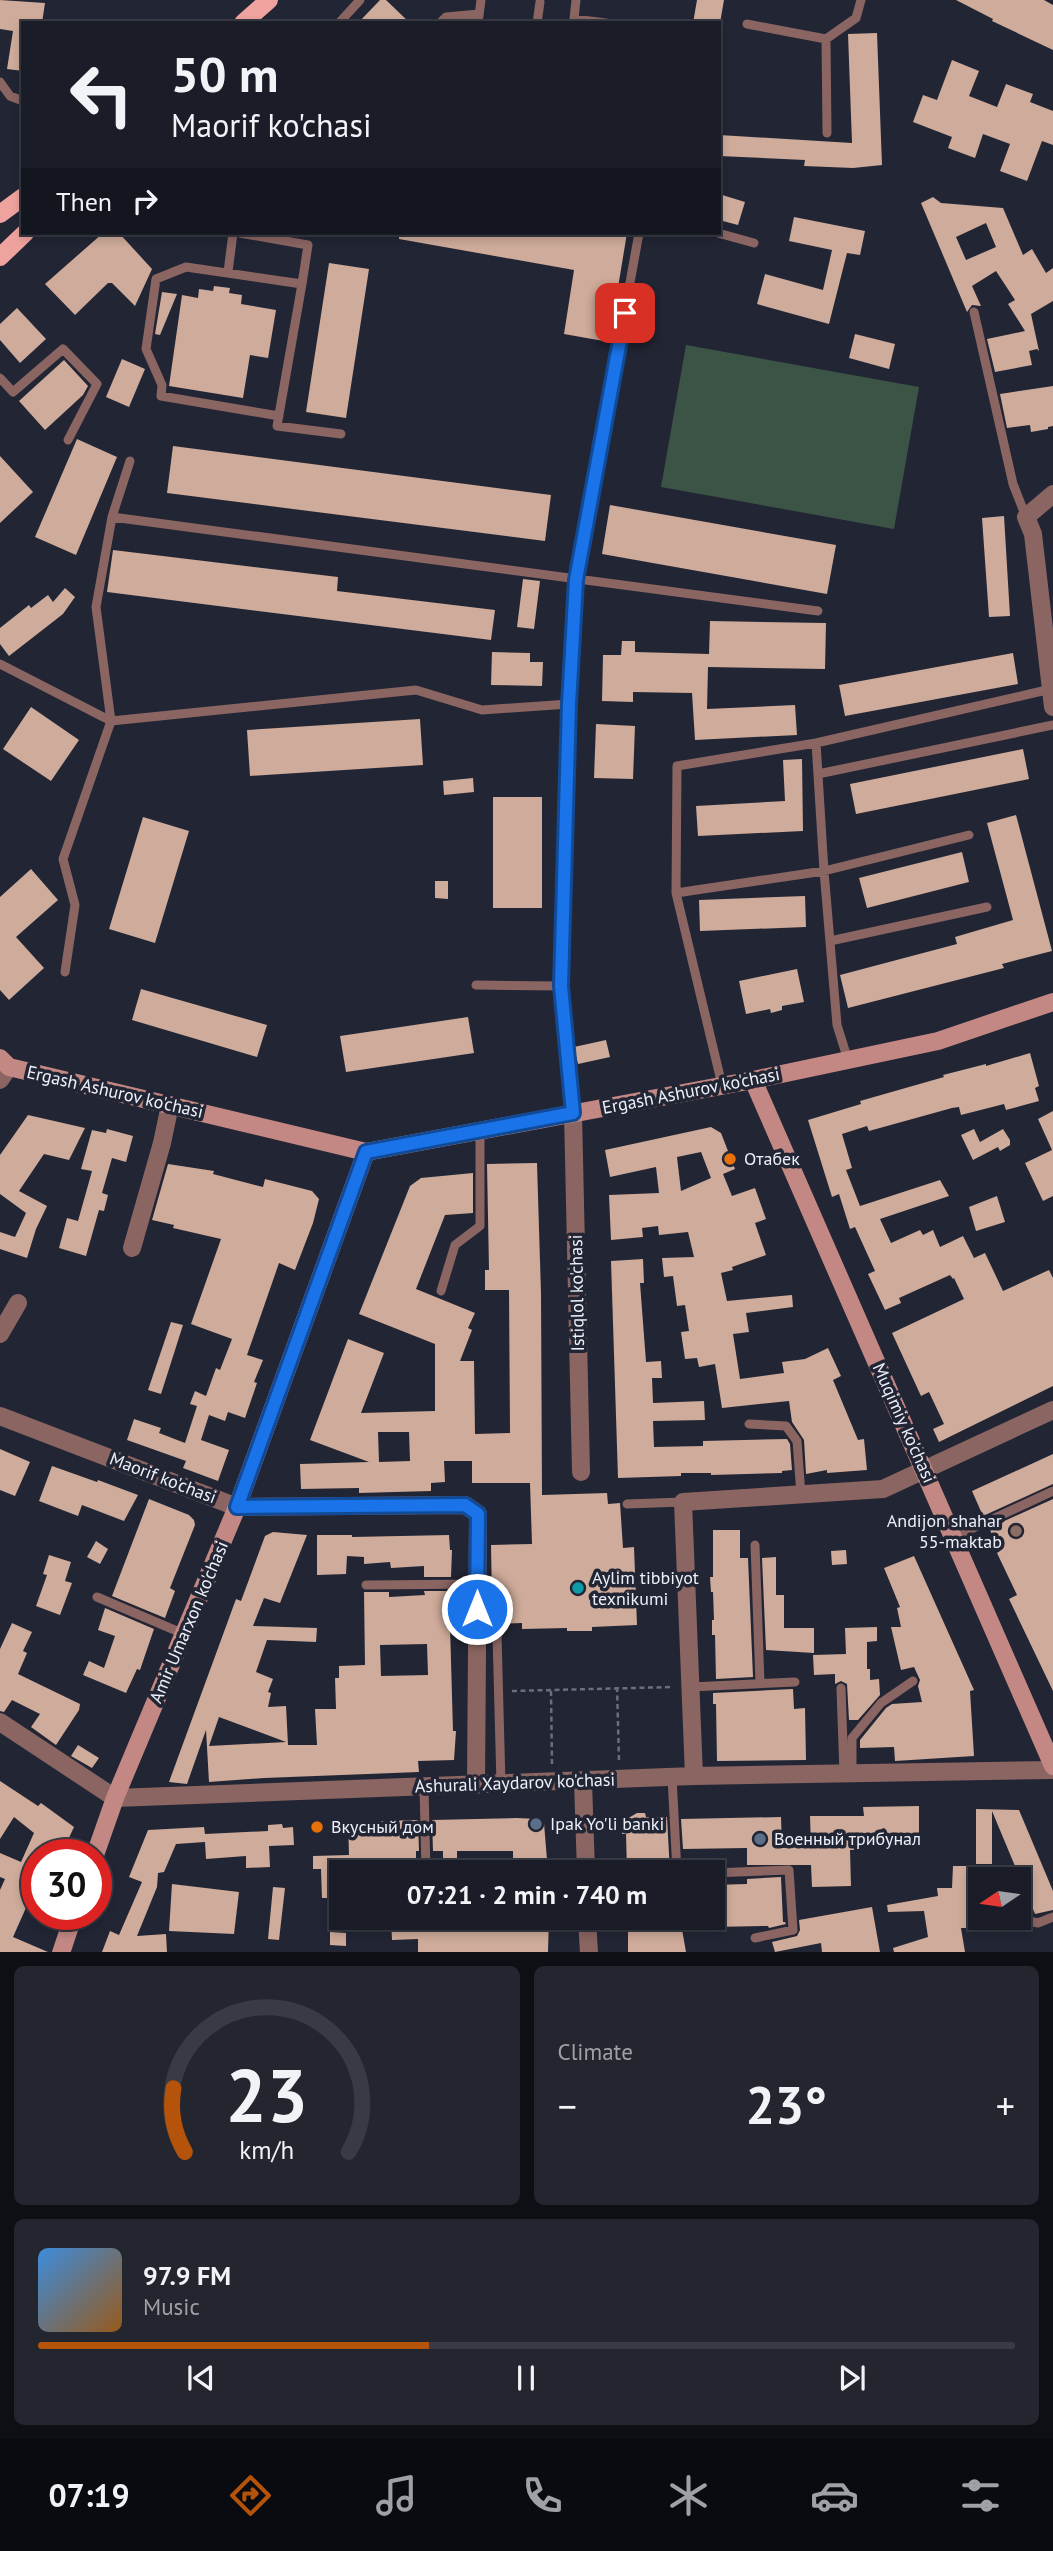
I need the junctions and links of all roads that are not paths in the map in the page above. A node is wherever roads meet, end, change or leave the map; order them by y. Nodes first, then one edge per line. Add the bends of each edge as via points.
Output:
1 (269, 0) edge
2 (360, 0) edge
3 (481, 0) edge
4 (576, 0) edge
5 (861, 0) edge
6 (540, 2) dead end
7 (478, 19) edge
8 (245, 21) edge
9 (341, 21) edge
10 (442, 21) edge
11 (537, 21) edge
12 (590, 21) edge
13 (747, 24) dead end
14 (826, 39) junction
15 (0, 82) edge
16 (21, 100) edge
17 (827, 133) dead end
18 (21, 198) edge
19 (0, 214) edge
20 (721, 234) edge
21 (23, 235) edge
22 (233, 235) edge
23 (251, 235) edge
24 (639, 235) edge
25 (754, 243) dead end
26 (0, 257) edge
27 (228, 272) junction
28 (302, 284) junction
29 (974, 312) dead end
30 (0, 378) edge
31 (279, 416) junction
32 (341, 434) dead end
33 (68, 440) dead end
34 (130, 461) dead end
35 (1053, 494) edge
36 (112, 517) junction
37 (1026, 517) junction
38 (576, 580) junction
39 (818, 611) dead end
40 (0, 664) edge
41 (1052, 698) edge
42 (569, 704) junction
43 (111, 721) junction
44 (1053, 725) edge
45 (817, 743) junction
46 (818, 774) junction
47 (969, 835) dead end
48 (824, 871) junction
49 (676, 893) junction
50 (987, 906) dead end
51 (830, 941) junction
52 (65, 972) dead end
53 (476, 985) dead end
54 (561, 986) junction
55 (1053, 1002) edge
56 (848, 1060) junction
57 (3, 1068) edge
58 (753, 1080) junction
59 (722, 1086) junction
60 (170, 1105) junction
61 (573, 1113) junction
62 (480, 1131) junction
63 (366, 1152) junction
64 (132, 1248) dead end
65 (441, 1292) dead end
66 (19, 1303) dead end
67 (0, 1334) edge
68 (1053, 1410) edge
69 (0, 1416) edge
70 (749, 1424) dead end
71 (925, 1470) junction
72 (581, 1472) dead end
73 (1053, 1492) edge
74 (801, 1494) junction
75 (683, 1502) junction
76 (626, 1504) dead end
77 (237, 1507) junction
78 (954, 1537) junction
79 (755, 1545) dead end
80 (478, 1584) junction
81 (366, 1585) dead end
82 (97, 1597) dead end
83 (184, 1634) junction
84 (496, 1635) dead end
85 (913, 1681) dead end
86 (794, 1682) dead end
87 (760, 1684) junction
88 (690, 1687) junction
89 (841, 1688) dead end
90 (0, 1722) edge
91 (1053, 1768) edge
92 (848, 1774) junction
93 (694, 1776) junction
94 (672, 1777) junction
95 (583, 1780) junction
96 (501, 1784) junction
97 (476, 1785) junction
98 (424, 1787) junction
99 (115, 1798) junction
100 (101, 1839) edge
101 (426, 1860) edge
102 (586, 1860) edge
103 (676, 1860) edge
104 (725, 1872) edge
105 (1053, 1917) edge
106 (1031, 1922) edge
107 (69, 1930) edge
108 (588, 1930) edge
109 (755, 1938) dead end
110 (61, 1952) edge
111 (589, 1952) edge

1 - 8 main road
2 - 9 lane
3 - 7 lane
4 - 12 lane via 574,19
5 - 14 lane via 856,18
6 - 11 lane
7 - 10 lane via 446,17
13 - 14 lane
14 - 17 lane
15 - 16 lane via 10,96
18 - 19 main road
20 - 25 lane
21 - 26 main road
22 - 27 lane
23 - 28 lane via 308,245
24 - 38 lane
27 - 28 lane
27 - 31 lane via 186,267 156,279 146,349 162,385 161,396
28 - 31 lane
29 - 37 lane via 1013,484
30 - 33 lane via 13,391 63,349 97,384
31 - 32 lane via 277,426
34 - 36 lane
35 - 37 street
36 - 38 lane
36 - 43 lane via 96,607
37 - 41 street via 1033,534
38 - 39 lane
38 - 42 lane
40 - 43 lane
41 - 45 lane
42 - 43 lane via 482,710 416,690
42 - 54 lane
43 - 52 lane via 63,859 75,905
44 - 46 lane
45 - 46 lane
45 - 49 lane via 677,766
46 - 48 lane
47 - 48 lane
48 - 49 lane
48 - 51 lane
49 - 59 lane
50 - 51 lane
51 - 56 lane via 836,1025
53 - 54 lane
54 - 61 lane
55 - 56 street, Ergash Ashurov ko'chasi via 938,1041
56 - 58 street, Ergash Ashurov ko'chasi
57 - 60 street, Ergash Ashurov ko'chasi
58 - 59 street, Ergash Ashurov ko'chasi
58 - 71 street, Muqimiy ko'chasi
59 - 61 street, Ergash Ashurov ko'chasi
60 - 63 street, Ergash Ashurov ko'chasi
60 - 64 street
61 - 62 street, Ergash Ashurov ko'chasi
61 - 72 street, Istiqlol ko'chasi
62 - 63 street, Ergash Ashurov ko'chasi
62 - 65 lane via 480,1226 455,1245
63 - 77 street, Amir Umarxon ko'chasi
66 - 67 street
68 - 71 street
69 - 77 street, Maorif ko'chasi
70 - 74 lane via 786,1426 797,1441
71 - 74 street via 883,1489
71 - 78 street, Muqimiy ko'chasi
73 - 78 lane
74 - 75 street
75 - 76 lane
75 - 88 street
77 - 80 street, Maorif ko'chasi via 465,1505 478,1514
77 - 83 street, Amir Umarxon ko'chasi
78 - 91 street, Muqimiy ko'chasi
79 - 87 lane
80 - 81 lane
80 - 97 street, Maorif ko'chasi
82 - 83 lane
83 - 99 street, Amir Umarxon ko'chasi
84 - 96 lane
85 - 92 lane via 881,1703 852,1738
86 - 87 lane
87 - 88 lane
88 - 93 street
89 - 92 lane
90 - 99 street
91 - 92 street, Ashurali Xaydarov ko'chasi
92 - 93 street, Ashurali Xaydarov ko'chasi
93 - 94 street, Ashurali Xaydarov ko'chasi
94 - 95 street, Ashurali Xaydarov ko'chasi
94 - 103 lane
95 - 96 street, Ashurali Xaydarov ko'chasi
95 - 102 street
96 - 97 street, Ashurali Xaydarov ko'chasi
97 - 98 street, Ashurali Xaydarov ko'chasi
98 - 99 street, Ashurali Xaydarov ko'chasi
98 - 101 lane
99 - 100 street, Amir Umarxon ko'chasi
104 - 109 lane via 789,1870 793,1930
105 - 106 lane
107 - 110 street
108 - 111 street

